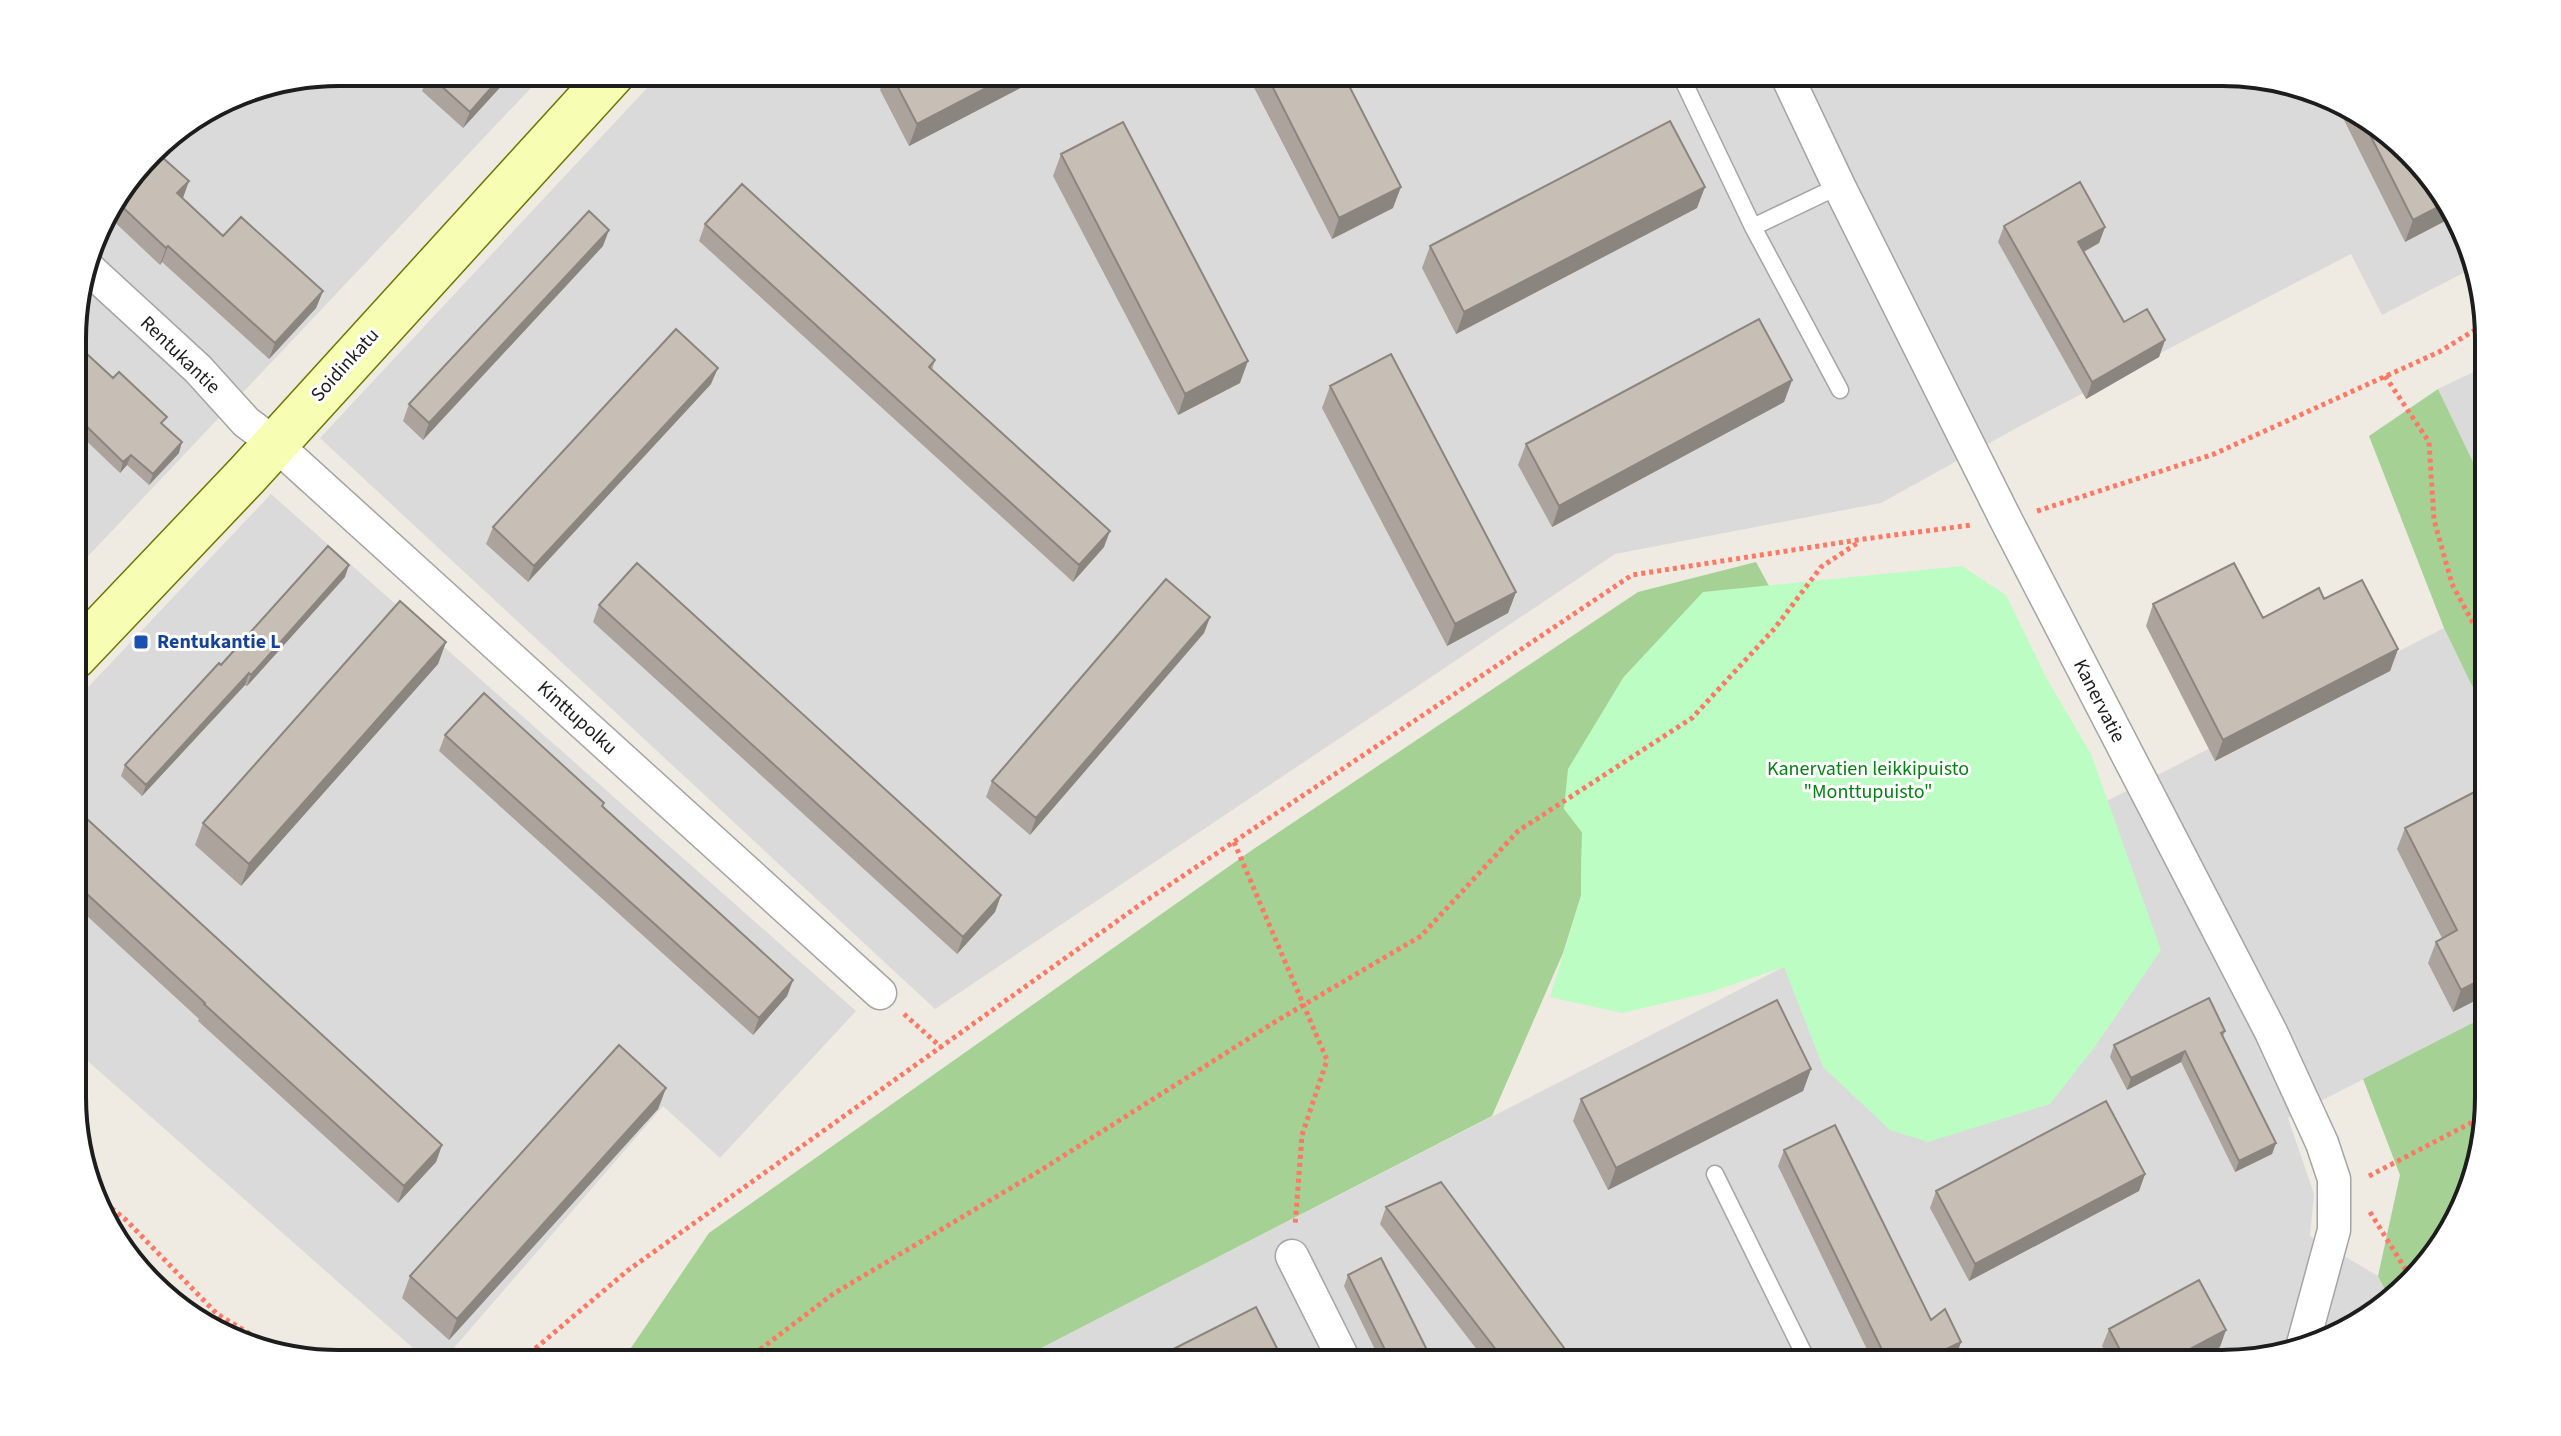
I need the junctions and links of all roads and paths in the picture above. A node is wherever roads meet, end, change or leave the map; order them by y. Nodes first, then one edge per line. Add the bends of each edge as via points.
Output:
1 (594, 86) edge
2 (1686, 86) edge
3 (1792, 86) edge
4 (1839, 186) junction
5 (1753, 227) junction
6 (95, 274) edge
7 (2474, 331) edge
8 (2385, 376) junction
9 (1840, 390) dead end
10 (274, 443) junction
11 (2006, 520) junction
12 (1864, 539) junction
13 (2474, 625) edge
14 (86, 644) edge
15 (1234, 842) junction
16 (880, 993) joint
17 (1303, 1005) junction
18 (942, 1048) junction
19 (2473, 1122) edge
20 (1715, 1174) dead end
21 (2369, 1176) dead end
22 (112, 1208) edge
23 (2370, 1212) dead end
24 (1292, 1256) joint
25 (2406, 1270) edge
26 (249, 1333) edge
27 (2305, 1336) edge
28 (1339, 1349) edge
29 (1802, 1349) edge
30 (534, 1350) edge
31 (760, 1350) edge

1 - 10 street, Soidinkatu
2 - 5 lane
3 - 4 street, Kanervatie
4 - 5 lane
4 - 11 street, Kanervatie
5 - 9 lane
6 - 10 street, Rentukantie
7 - 8 path
8 - 11 path via 2214,454
8 - 13 path via 2429,442 2437,533 2452,584
10 - 14 street, Soidinkatu
10 - 16 street, Kinttupolku
11 - 12 path
11 - 27 street, Kanervatie via 2271,1032 2322,1143 2334,1179 2334,1230
12 - 15 path via 1632,575
12 - 17 path via 1821,567 1775,628 1692,718 1518,831 1421,936
15 - 17 path
15 - 18 path
16 - 18 path
17 - 24 path via 1327,1060 1302,1135
17 - 31 path via 833,1294
18 - 30 path via 627,1271
19 - 21 path
20 - 29 lane
22 - 26 path via 217,1314
23 - 25 path
24 - 28 street

